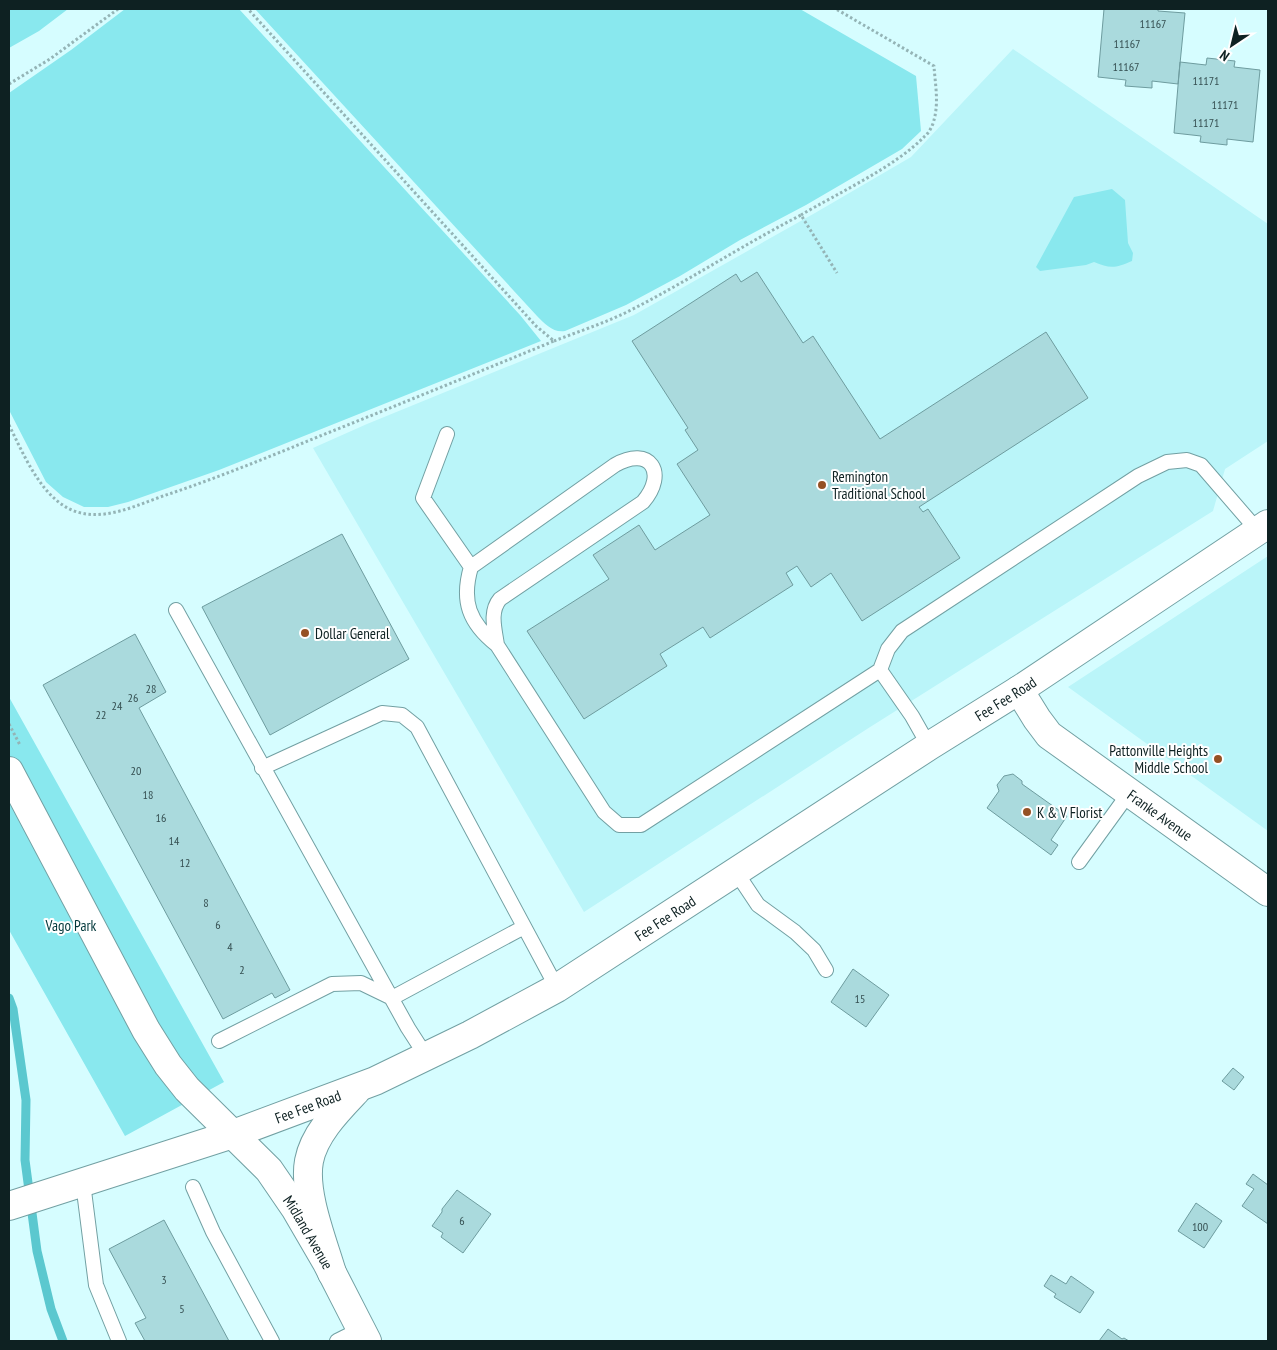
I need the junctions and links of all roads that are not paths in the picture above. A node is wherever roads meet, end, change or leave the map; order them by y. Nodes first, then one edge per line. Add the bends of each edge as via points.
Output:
1 (447, 434) dead end
2 (1263, 527) edge
3 (471, 567) junction
4 (176, 610) dead end
5 (497, 645) junction
6 (880, 670) junction
7 (1019, 690) junction
8 (930, 746) junction
9 (262, 768) junction
10 (9, 771) edge
11 (1129, 793) junction
12 (1079, 862) dead end
13 (736, 872) junction
14 (1268, 892) edge
15 (524, 927) junction
16 (826, 970) dead end
17 (557, 988) junction
18 (392, 998) junction
19 (219, 1041) dead end
20 (426, 1056) junction
21 (360, 1086) junction
22 (233, 1134) junction
23 (78, 1184) junction
24 (193, 1187) dead end
25 (9, 1206) edge
26 (332, 1273) junction
27 (355, 1337) edge
28 (119, 1341) edge
29 (272, 1341) edge

1 - 3 lane via 422,498
2 - 6 lane via 1201,465 1187,460 1167,462 1138,476 902,631 888,649
2 - 7 street, Fee Fee Road
3 - 5 lane via 466,583 470,612 475,624
3 - 5 lane via 627,458 638,457 652,467 655,482 643,502 500,599 493,613
4 - 9 lane
5 - 6 lane via 604,812 619,825 641,825
6 - 8 lane
7 - 8 street, Fee Fee Road
7 - 11 street, Franke Avenue via 1049,735
8 - 13 street, Fee Fee Road
9 - 15 lane via 382,713 402,715 417,727
9 - 18 lane
10 - 22 street, Midland Avenue via 146,1030 187,1089
11 - 12 lane
11 - 14 street, Franke Avenue
13 - 16 lane via 758,905 814,950
13 - 17 street, Fee Fee Road
15 - 17 lane
15 - 18 lane
17 - 20 street, Fee Fee Road
18 - 19 lane via 361,983 332,984
18 - 20 lane
20 - 21 street, Fee Fee Road
21 - 22 street, Fee Fee Road
21 - 26 street via 322,1132 309,1160 309,1187
22 - 23 street, Fee Fee Road
22 - 26 street, Midland Avenue via 269,1170
23 - 25 street, Fee Fee Road
23 - 28 lane via 96,1284
24 - 29 lane via 213,1232
26 - 27 street, Midland Avenue

